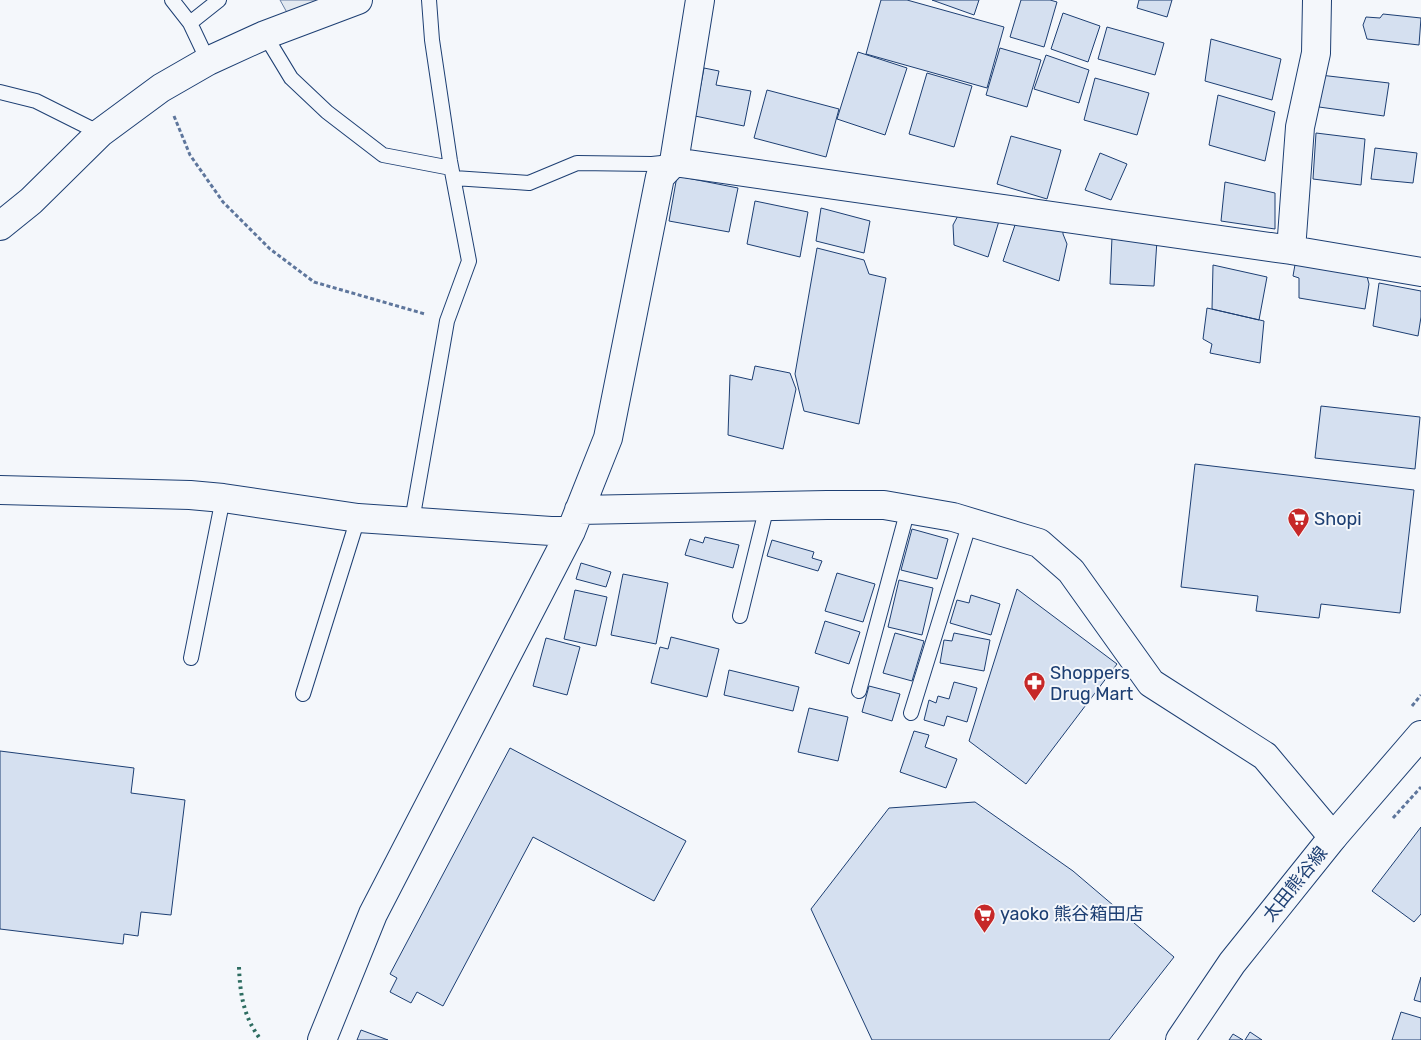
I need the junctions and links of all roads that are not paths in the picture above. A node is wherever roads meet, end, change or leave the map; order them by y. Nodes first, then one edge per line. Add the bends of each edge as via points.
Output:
1 (172, 0) edge
2 (219, 0) edge
3 (358, 0) edge
4 (429, 0) edge
5 (700, 0) edge
6 (1317, 0) edge
7 (190, 24) junction
8 (265, 35) junction
9 (208, 61) junction
10 (0, 92) edge
11 (100, 133) junction
12 (674, 162) junction
13 (452, 173) junction
14 (0, 226) edge
15 (1290, 250) junction
16 (1421, 272) edge
17 (0, 490) edge
18 (223, 498) junction
19 (767, 506) junction
20 (908, 509) junction
21 (358, 518) junction
22 (575, 520) junction
23 (412, 521) junction
24 (970, 522) junction
25 (740, 616) dead end
26 (191, 658) dead end
27 (859, 691) dead end
28 (303, 694) dead end
29 (910, 713) dead end
30 (1421, 735) edge
31 (1333, 837) junction
32 (322, 1040) edge
33 (1180, 1040) edge

1 - 7 lane
2 - 7 lane
3 - 8 street
4 - 13 lane
5 - 12 street
6 - 15 street via 1316,53 1300,127
7 - 9 lane
8 - 9 street
8 - 13 lane via 291,78 327,112 383,155
9 - 11 street via 161,88
10 - 11 lane via 36,101
11 - 14 street via 31,201
12 - 13 lane via 576,163 528,183
12 - 15 street
12 - 22 street via 660,177 608,438
13 - 23 lane via 469,261 447,321
15 - 16 street
17 - 18 street
18 - 21 street
18 - 26 lane
19 - 20 street via 884,505
19 - 22 street
19 - 25 lane
20 - 24 street
20 - 27 lane
21 - 23 street
21 - 28 lane
22 - 23 street via 551,531
22 - 32 street via 373,914
24 - 29 lane
24 - 31 street via 1046,548 1072,571 1151,683 1265,756
30 - 31 street, 太田熊谷線
31 - 33 street, 太田熊谷線 via 1232,963

